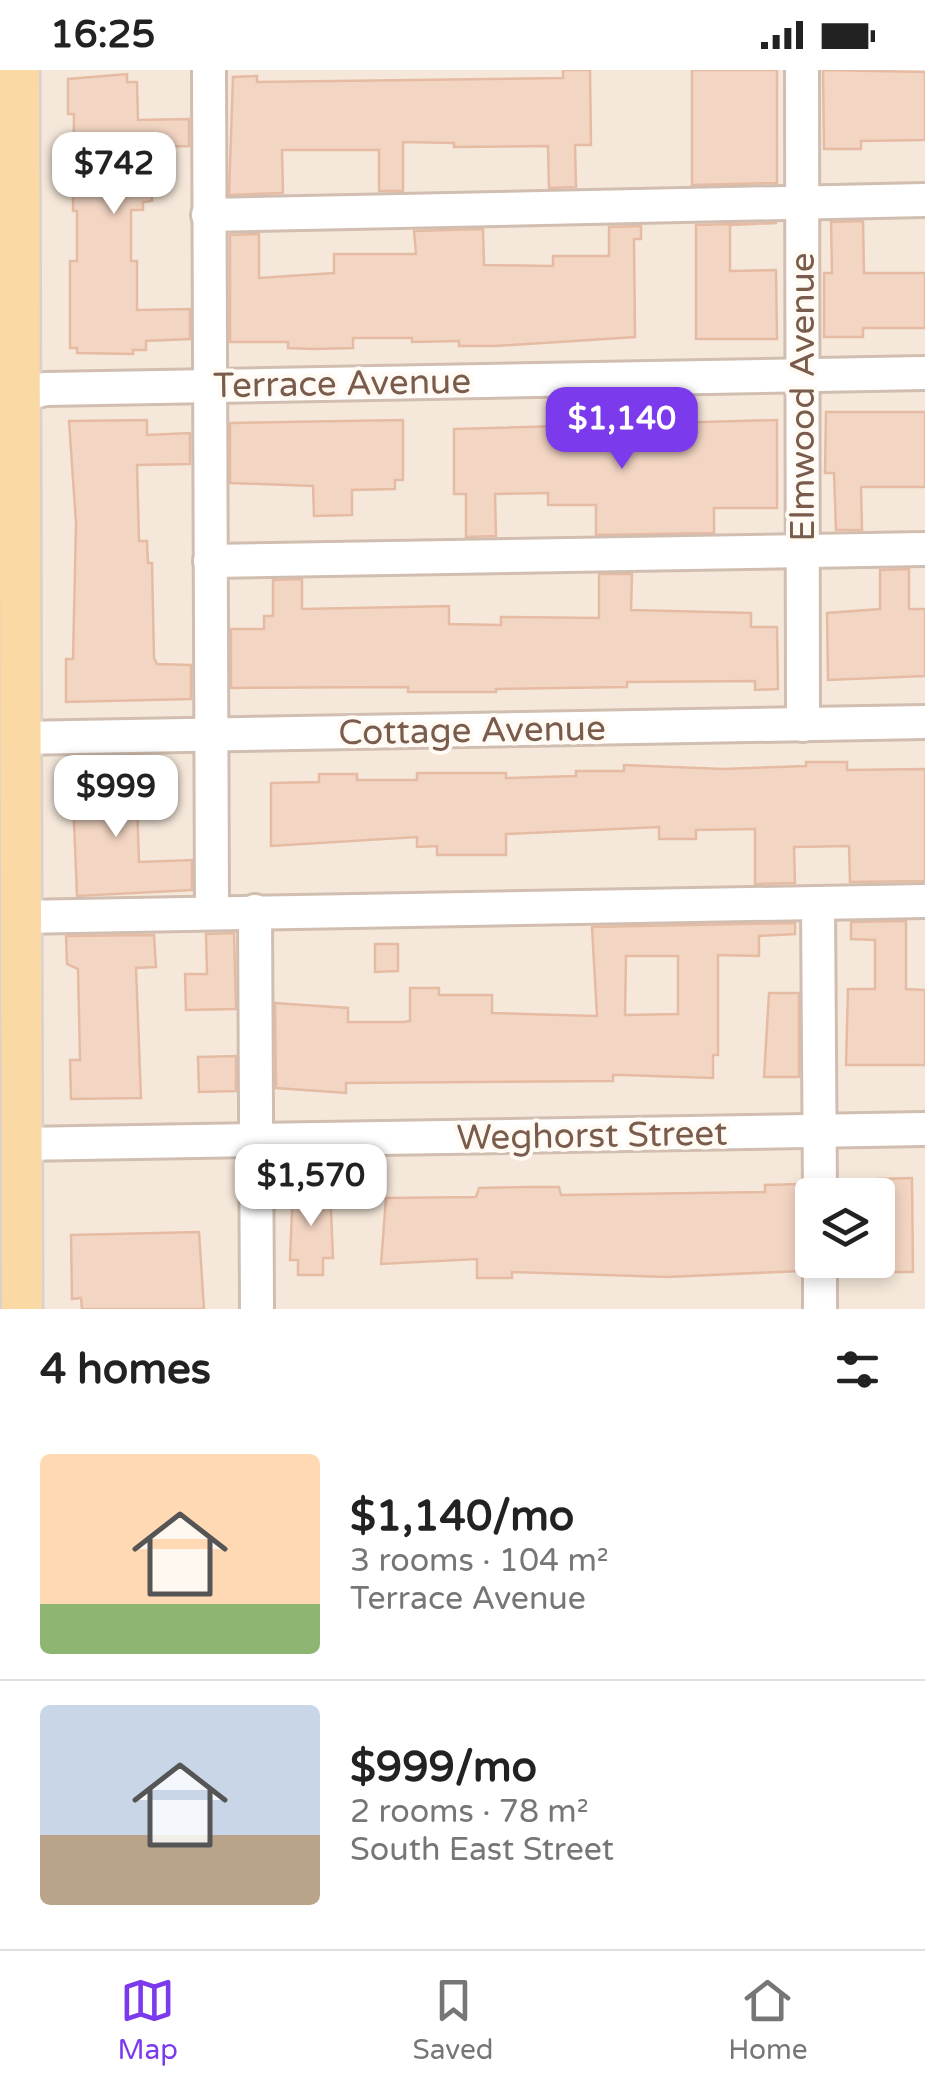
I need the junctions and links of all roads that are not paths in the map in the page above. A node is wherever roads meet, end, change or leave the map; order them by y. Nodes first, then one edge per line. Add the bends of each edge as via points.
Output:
1 (19, 70) edge
2 (209, 70) edge
3 (802, 70) edge
4 (9, 198) edge
5 (925, 200) edge
6 (802, 201) junction
7 (208, 215) junction
8 (925, 373) edge
9 (802, 375) junction
10 (209, 385) junction
11 (9, 397) edge
12 (925, 549) edge
13 (803, 551) junction
14 (210, 562) junction
15 (925, 722) edge
16 (803, 724) junction
17 (210, 735) junction
18 (18, 738) junction
19 (925, 901) edge
20 (818, 903) junction
21 (256, 911) junction
22 (212, 912) junction
23 (19, 917) junction
24 (925, 1128) edge
25 (820, 1130) junction
26 (254, 1140) junction
27 (20, 1144) junction
28 (820, 1178) edge
29 (820, 1278) edge
30 (22, 1309) edge
31 (257, 1309) edge
32 (820, 1309) edge

1 - 4 main road
2 - 7 street
3 - 6 street, Elmwood Avenue
4 - 11 main road
5 - 6 street
6 - 7 street
6 - 9 street, Elmwood Avenue
7 - 10 street
8 - 9 street, Terrace Avenue
9 - 10 street, Terrace Avenue
9 - 13 street, Elmwood Avenue
10 - 11 street, Terrace Avenue via 46,389
10 - 14 street
11 - 18 main road
12 - 13 street
13 - 14 street
13 - 16 street, Elmwood Avenue
14 - 17 street
15 - 16 street, Cottage Avenue
16 - 17 street, Cottage Avenue
17 - 18 street, Cottage Avenue
17 - 22 street
18 - 23 main road
19 - 20 street
20 - 21 street
20 - 25 street
21 - 22 street
21 - 26 street
22 - 23 street
23 - 27 main road
24 - 25 street, Weghorst Street
25 - 26 street, Weghorst Street
25 - 28 street
26 - 27 street, Weghorst Street
26 - 31 street
27 - 30 main road
29 - 32 street

